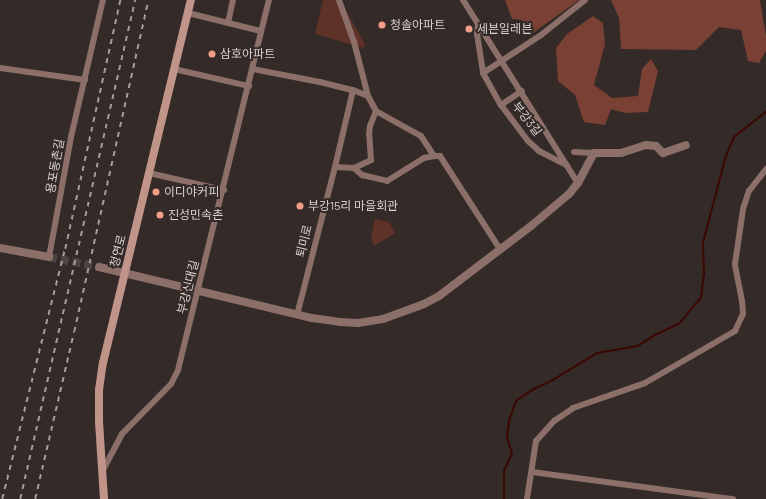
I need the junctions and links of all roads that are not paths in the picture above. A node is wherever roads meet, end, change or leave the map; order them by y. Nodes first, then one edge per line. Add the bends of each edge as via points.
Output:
1 (103, 0) edge
2 (191, 0) edge
3 (233, 0) edge
4 (269, 0) edge
5 (339, 0) edge
6 (462, 0) edge
7 (585, 0) edge
8 (188, 13) junction
9 (228, 23) junction
10 (478, 24) junction
11 (261, 31) junction
12 (502, 61) junction
13 (0, 68) edge
14 (174, 69) junction
15 (253, 69) junction
16 (483, 72) junction
17 (85, 80) junction
18 (249, 86) junction
19 (354, 90) junction
20 (522, 92) junction
21 (368, 96) junction
22 (502, 105) junction
23 (376, 111) junction
24 (686, 145) dead end
25 (574, 152) dead end
26 (594, 153) junction
27 (434, 156) junction
28 (567, 165) junction
29 (335, 167) junction
30 (354, 168) junction
31 (766, 169) edge
32 (149, 173) junction
33 (578, 183) junction
34 (224, 190) junction
35 (0, 248) edge
36 (500, 250) junction
37 (50, 257) joint
38 (99, 267) tunnel mouth
39 (125, 272) junction
40 (199, 290) junction
41 (297, 315) junction
42 (103, 470) junction
43 (532, 472) junction
44 (104, 499) edge
45 (527, 499) edge
46 (733, 499) edge

1 - 17 street, 용포동촌길
2 - 8 main road, 청연로
3 - 9 street
4 - 11 street, 부강신대길
5 - 21 street via 354,42
6 - 10 street, 부강3길
7 - 12 street via 541,35
8 - 9 street
8 - 14 main road, 청연로
9 - 11 street
10 - 12 street, 부강3길
10 - 16 street, 부강3길 via 477,34
11 - 15 street, 부강신대길
12 - 16 street
12 - 20 street, 부강3길
13 - 17 street
14 - 18 street
14 - 32 main road, 청연로
15 - 18 street, 부강신대길
15 - 19 street
16 - 22 street, 부강3길
17 - 37 street, 용포동촌길 via 71,137
18 - 34 street, 부강신대길
19 - 21 street
19 - 29 street
20 - 22 street
20 - 28 street, 부강3길
21 - 23 street
22 - 28 street, 부강3길 via 528,141 539,151
23 - 27 street via 422,136
23 - 30 street via 369,130 371,160
24 - 26 street via 664,153 656,146 646,145 621,153
25 - 26 street
26 - 33 street
27 - 30 street via 424,158 387,181 362,175
27 - 36 street via 440,156
28 - 33 street, 부강3길
29 - 30 street
29 - 41 street, 퇴미로
31 - 43 street via 749,191 743,209 734,264 743,314 735,331 645,383 573,408 554,421 536,441
32 - 34 street
32 - 39 main road, 청연로
33 - 36 street via 569,194
34 - 40 street, 부강신대길
35 - 37 street
36 - 41 street via 439,296 403,313 358,323
38 - 39 street
39 - 40 street
39 - 42 main road, 청연로 via 99,390
40 - 41 street
40 - 42 street, 부강신대길 via 178,370 171,384 122,434
42 - 44 main road, 청연로
43 - 45 street
43 - 46 street

